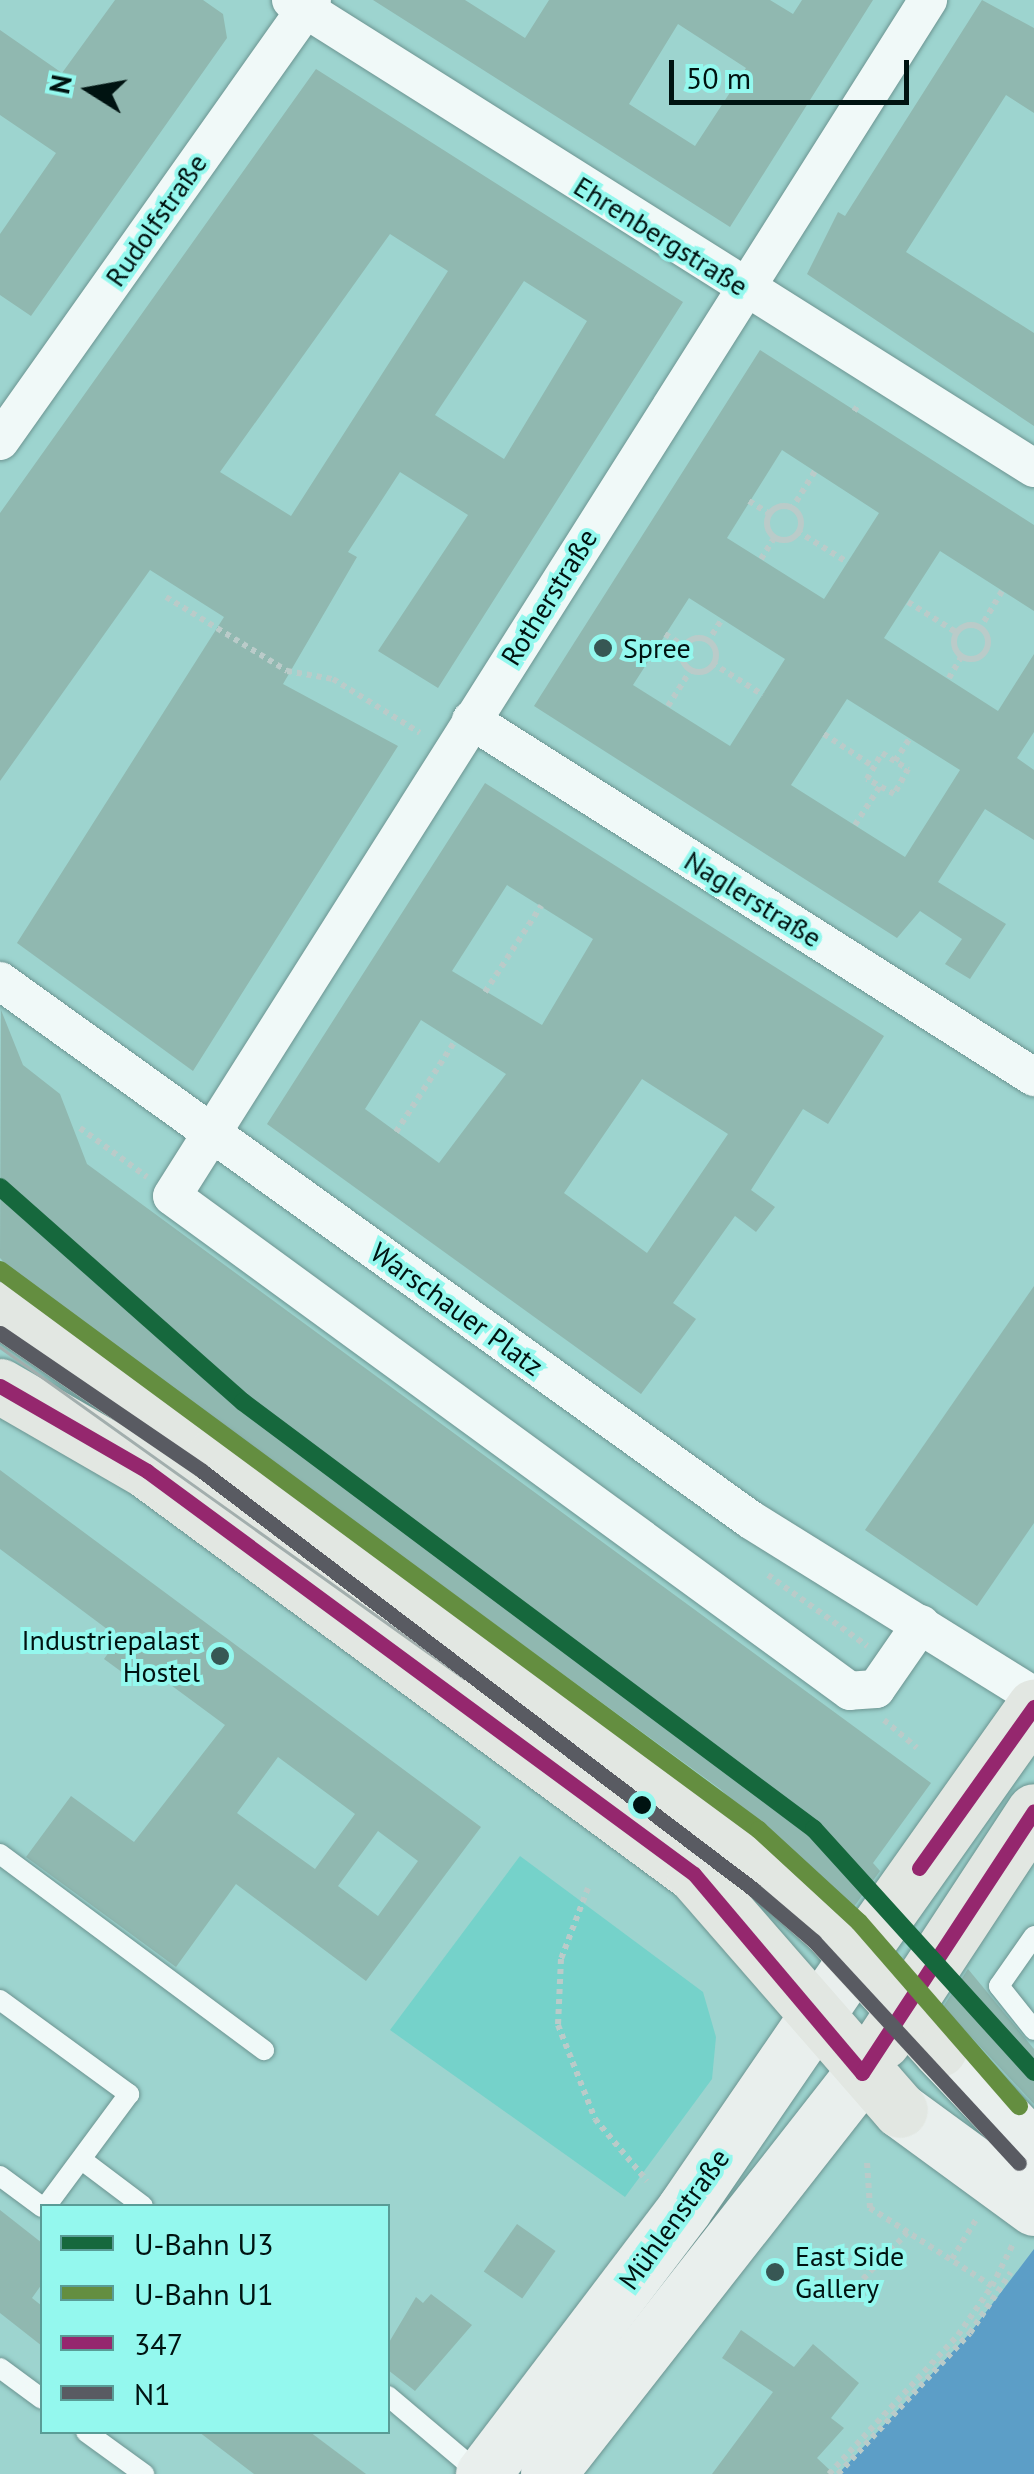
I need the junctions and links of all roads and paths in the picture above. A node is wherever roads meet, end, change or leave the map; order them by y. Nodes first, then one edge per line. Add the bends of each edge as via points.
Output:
1 (928, 0) edge
2 (302, 3) edge
3 (744, 288) junction
4 (860, 403) dead end
5 (854, 411) dead end
6 (0, 441) edge
7 (1034, 468) edge
8 (815, 472) dead end
9 (749, 501) dead end
10 (791, 510) junction
11 (771, 515) junction
12 (797, 531) junction
13 (776, 535) junction
14 (761, 559) dead end
15 (846, 562) dead end
16 (1002, 591) dead end
17 (166, 597) dead end
18 (908, 602) dead end
19 (722, 619) dead end
20 (978, 630) junction
21 (665, 634) dead end
22 (959, 634) junction
23 (708, 643) junction
24 (686, 647) junction
25 (963, 654) junction
26 (712, 663) junction
27 (692, 668) junction
28 (949, 678) dead end
29 (763, 695) dead end
30 (668, 706) dead end
31 (471, 720) junction
32 (420, 733) dead end
33 (824, 734) dead end
34 (910, 738) dead end
35 (895, 761) junction
36 (874, 767) junction
37 (880, 786) junction
38 (855, 825) dead end
39 (540, 906) dead end
40 (0, 982) edge
41 (485, 992) dead end
42 (455, 1041) dead end
43 (1034, 1077) edge
44 (80, 1128) dead end
45 (210, 1132) junction
46 (396, 1132) dead end
47 (172, 1196) junction
48 (0, 1309) edge
49 (0, 1386) edge
50 (920, 1624) junction
51 (493, 1694) junction
52 (1034, 1696) edge
53 (1034, 1706) edge
54 (1034, 1812) edge
55 (0, 1854) edge
56 (588, 1888) dead end
57 (1034, 1936) edge
58 (856, 1958) junction
59 (0, 2000) edge
60 (816, 2013) junction
61 (921, 2030) junction
62 (1034, 2030) edge
63 (264, 2050) dead end
64 (881, 2091) junction
65 (1034, 2149) edge
66 (82, 2160) junction
67 (866, 2162) dead end
68 (0, 2176) edge
69 (647, 2180) dead end
70 (41, 2204) edge
71 (46, 2204) edge
72 (140, 2204) edge
73 (1005, 2217) edge
74 (907, 2233) junction
75 (952, 2259) junction
76 (1011, 2272) dead end
77 (863, 2279) dead end
78 (992, 2286) junction
79 (0, 2368) edge
80 (40, 2398) edge
81 (390, 2398) edge
82 (89, 2434) edge
83 (144, 2474) edge
84 (482, 2474) edge
85 (548, 2474) edge
86 (829, 2474) edge
87 (838, 2474) edge

1 - 3 street, Rotherstraße
2 - 3 street, Ehrenbergstraße
2 - 6 street, Rudolfstraße
3 - 7 street, Ehrenbergstraße
3 - 31 street, Rotherstraße
4 - 5 path
8 - 10 path
9 - 11 path
10 - 11 path via 778,503
10 - 12 path via 804,518
11 - 13 path via 764,528
12 - 13 path via 790,543
12 - 15 path
13 - 14 path
16 - 20 path
17 - 32 path via 287,671 334,679
18 - 22 path
19 - 23 path
20 - 22 path via 966,622
20 - 25 path via 992,638 976,663
21 - 24 path
22 - 25 path via 951,647
23 - 24 path via 693,635
23 - 26 path via 720,650
24 - 27 path via 679,660
25 - 28 path
26 - 27 path via 704,676
26 - 29 path
27 - 30 path
31 - 43 street, Naglerstraße
31 - 45 street, Rotherstraße
33 - 36 path
34 - 35 path
35 - 36 path via 882,754
35 - 37 path via 908,769 894,794
36 - 37 path via 867,778
37 - 38 path
39 - 41 path
40 - 45 street, Warschauer Platz
42 - 46 path
44 - 47 path
45 - 47 street, Rotherstraße
45 - 50 street, Warschauer Platz via 751,1520
47 - 50 street via 850,1691 876,1689
48 - 51 main road
49 - 51 main road
50 - 52 street, Warschauer Platz
51 - 58 main road via 766,1873
51 - 60 main road via 711,1888
53 - 58 main road
54 - 61 main road
55 - 63 lane
56 - 69 path via 561,1959 558,2025 595,2119
57 - 62 lane via 999,1986
58 - 60 main road, Mühlenstraße
58 - 61 main road
59 - 66 lane via 129,2094
60 - 64 main road
60 - 84 main road, Mühlenstraße via 684,2209
61 - 64 main road
61 - 65 main road
64 - 73 main road
64 - 85 main road
66 - 71 lane
66 - 72 lane
67 - 74 path via 870,2208
68 - 70 lane
73 - 75 path
73 - 78 path via 1014,2241
74 - 75 path
74 - 77 path
75 - 78 path
76 - 87 path via 970,2332
78 - 86 path via 958,2335
79 - 80 lane
81 - 84 lane
82 - 83 lane

